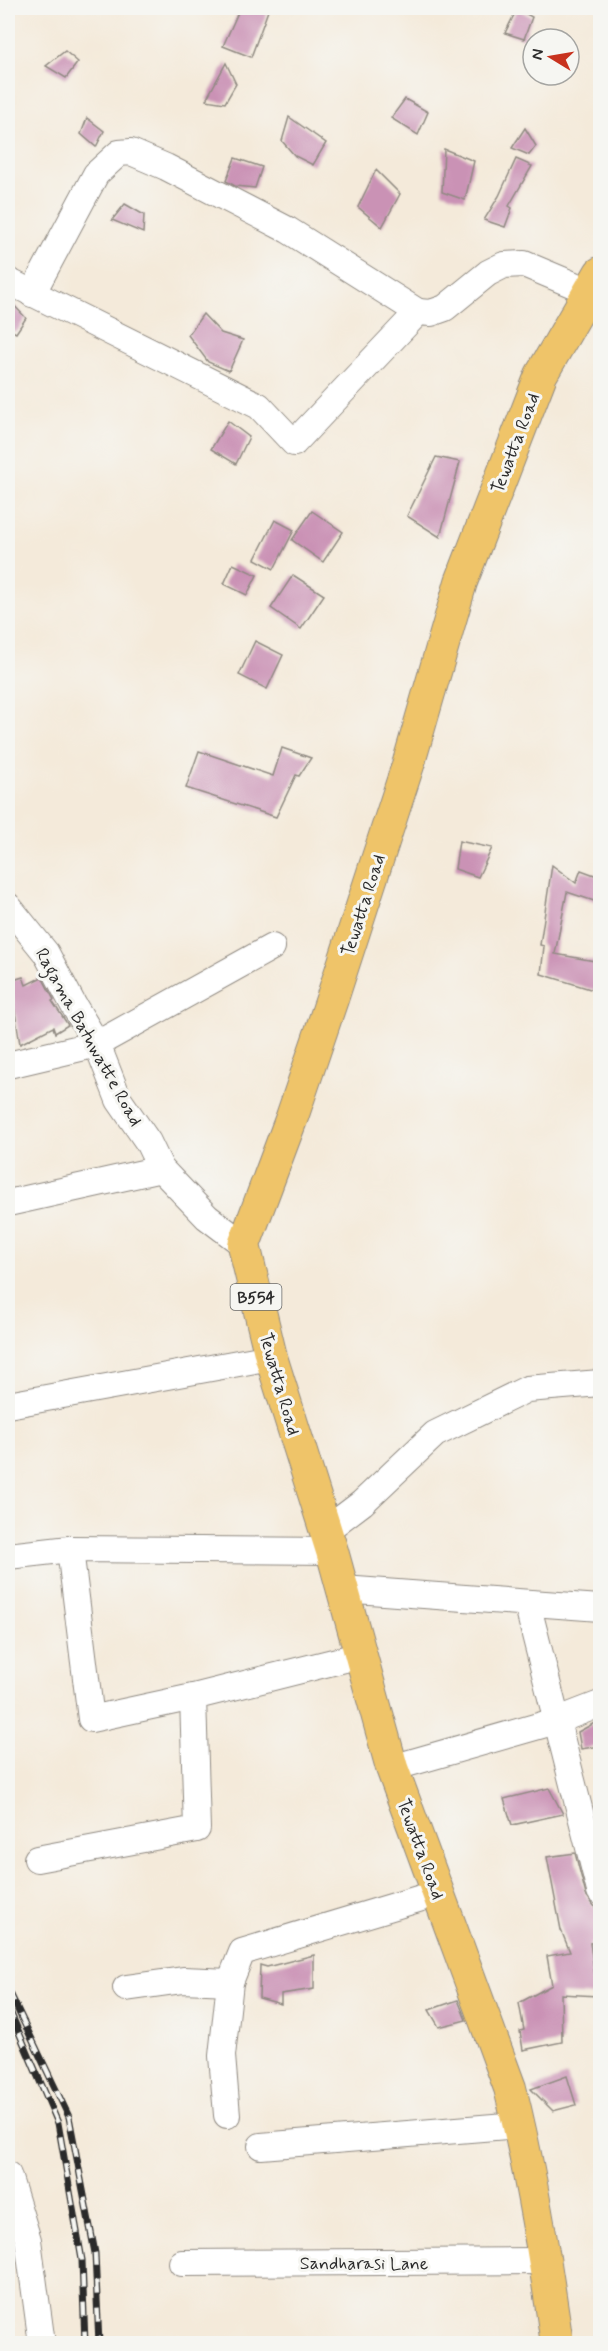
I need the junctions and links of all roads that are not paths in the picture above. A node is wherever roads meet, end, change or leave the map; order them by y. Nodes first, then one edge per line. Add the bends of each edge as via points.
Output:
1 (8, 281) edge
2 (597, 287) edge
3 (32, 294) junction
4 (418, 312) junction
5 (8, 906) edge
6 (272, 947) dead end
7 (97, 1044) junction
8 (8, 1065) edge
9 (161, 1169) junction
10 (8, 1203) edge
11 (244, 1245) junction
12 (271, 1357) junction
13 (600, 1383) edge
14 (8, 1405) edge
15 (328, 1541) junction
16 (70, 1549) junction
17 (8, 1557) edge
18 (343, 1589) junction
19 (527, 1603) junction
20 (600, 1608) edge
21 (361, 1656) junction
22 (193, 1697) junction
23 (600, 1704) edge
24 (556, 1721) junction
25 (392, 1768) junction
26 (36, 1859) dead end
27 (600, 1891) edge
28 (438, 1893) junction
29 (230, 1982) junction
30 (126, 1988) dead end
31 (227, 2115) dead end
32 (519, 2125) junction
33 (261, 2146) dead end
34 (8, 2175) edge
35 (546, 2261) junction
36 (183, 2263) dead end
37 (42, 2343) edge
38 (557, 2343) edge

1 - 3 street
2 - 4 street via 524,264 504,265 444,308
2 - 11 main road, Tewatta Road via 541,375 461,582 409,762 332,999
3 - 4 street via 259,406 294,443
3 - 4 street via 96,174 119,153 131,152 288,230
5 - 7 street, Ragama Batuwatte Road via 46,953
6 - 7 street
7 - 8 street
7 - 9 street, Ragama Batuwatte Road via 119,1100
9 - 10 street
9 - 11 street, Ragama Batuwatte Road via 207,1217
11 - 12 main road, Tewatta Road / B554
12 - 14 street
12 - 15 main road, Tewatta Road / B554
13 - 15 street via 527,1389 435,1434
15 - 16 street
15 - 18 main road, Tewatta Road / B554
16 - 17 street
16 - 22 street via 91,1719
18 - 19 street
18 - 21 main road, Tewatta Road / B554
19 - 20 street
19 - 24 street
21 - 22 street
21 - 25 main road, Tewatta Road / B554
22 - 26 street via 197,1829
23 - 24 street
24 - 25 street
24 - 27 street
25 - 28 main road, Tewatta Road / B554
28 - 29 street via 242,1952
28 - 32 main road, Tewatta Road / B554 via 510,2088
29 - 30 street via 183,1980
29 - 31 street via 222,2056
32 - 33 street
32 - 35 main road, Tewatta Road / B554
34 - 37 street via 28,2240
35 - 36 street, Sandharasi Lane
35 - 38 main road, Tewatta Road / B554

